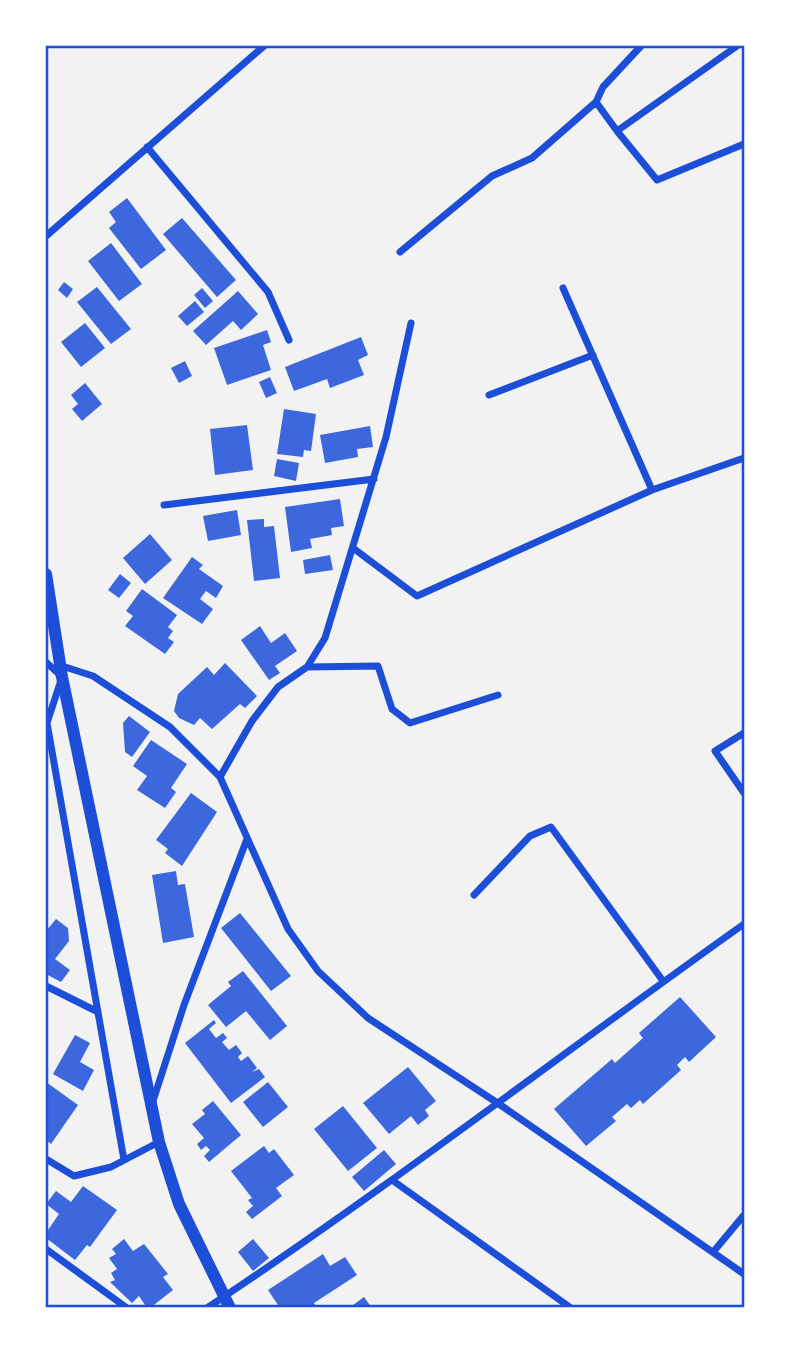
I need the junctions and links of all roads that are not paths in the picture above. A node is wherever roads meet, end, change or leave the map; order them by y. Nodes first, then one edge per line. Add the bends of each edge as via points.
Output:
1 (264, 46) edge
2 (640, 46) edge
3 (737, 46) edge
4 (596, 102) junction
5 (617, 131) junction
6 (744, 145) edge
7 (147, 147) junction
8 (46, 236) edge
9 (400, 252) dead end
10 (563, 288) dead end
11 (411, 323) dead end
12 (289, 340) dead end
13 (593, 355) junction
14 (489, 395) dead end
15 (744, 458) edge
16 (374, 479) junction
17 (652, 490) junction
18 (164, 505) dead end
19 (353, 548) junction
20 (46, 575) edge
21 (46, 662) edge
22 (307, 667) junction
23 (61, 671) junction
24 (498, 695) dead end
25 (744, 733) edge
26 (220, 777) junction
27 (744, 793) edge
28 (247, 839) junction
29 (474, 895) dead end
30 (744, 924) edge
31 (663, 981) junction
32 (46, 986) edge
33 (98, 1012) junction
34 (499, 1104) junction
35 (152, 1105) junction
36 (159, 1142) junction
37 (46, 1158) edge
38 (124, 1160) junction
39 (392, 1180) junction
40 (744, 1215) edge
41 (46, 1249) edge
42 (714, 1251) junction
43 (744, 1274) edge
44 (227, 1302) edge
45 (127, 1307) edge
46 (207, 1307) edge
47 (571, 1307) edge

1 - 7 street
2 - 4 street via 603,87
3 - 5 street
4 - 5 street
4 - 9 street via 532,158 492,176
5 - 6 street via 657,180
7 - 8 street
7 - 12 street via 268,292
10 - 13 street
11 - 16 street
13 - 14 street
13 - 17 street
15 - 17 street
16 - 18 street
16 - 19 street
17 - 19 street via 417,596
19 - 22 street via 325,638
20 - 23 street
21 - 23 street
22 - 24 street via 378,666 392,709 410,723
22 - 26 street via 278,687
23 - 26 street via 93,676 170,727
23 - 33 street via 47,723
23 - 35 street
25 - 27 street via 715,751
26 - 28 street
28 - 34 street via 288,929 318,971 368,1018
28 - 35 street
29 - 31 street via 530,836 551,827
30 - 31 street
31 - 34 street
32 - 33 street
33 - 38 street
34 - 39 street
34 - 42 street
35 - 36 street
36 - 38 street
36 - 44 street via 179,1204
37 - 38 street via 74,1176
39 - 44 street
39 - 47 street
40 - 42 street
41 - 45 street
42 - 43 street
44 - 46 street

